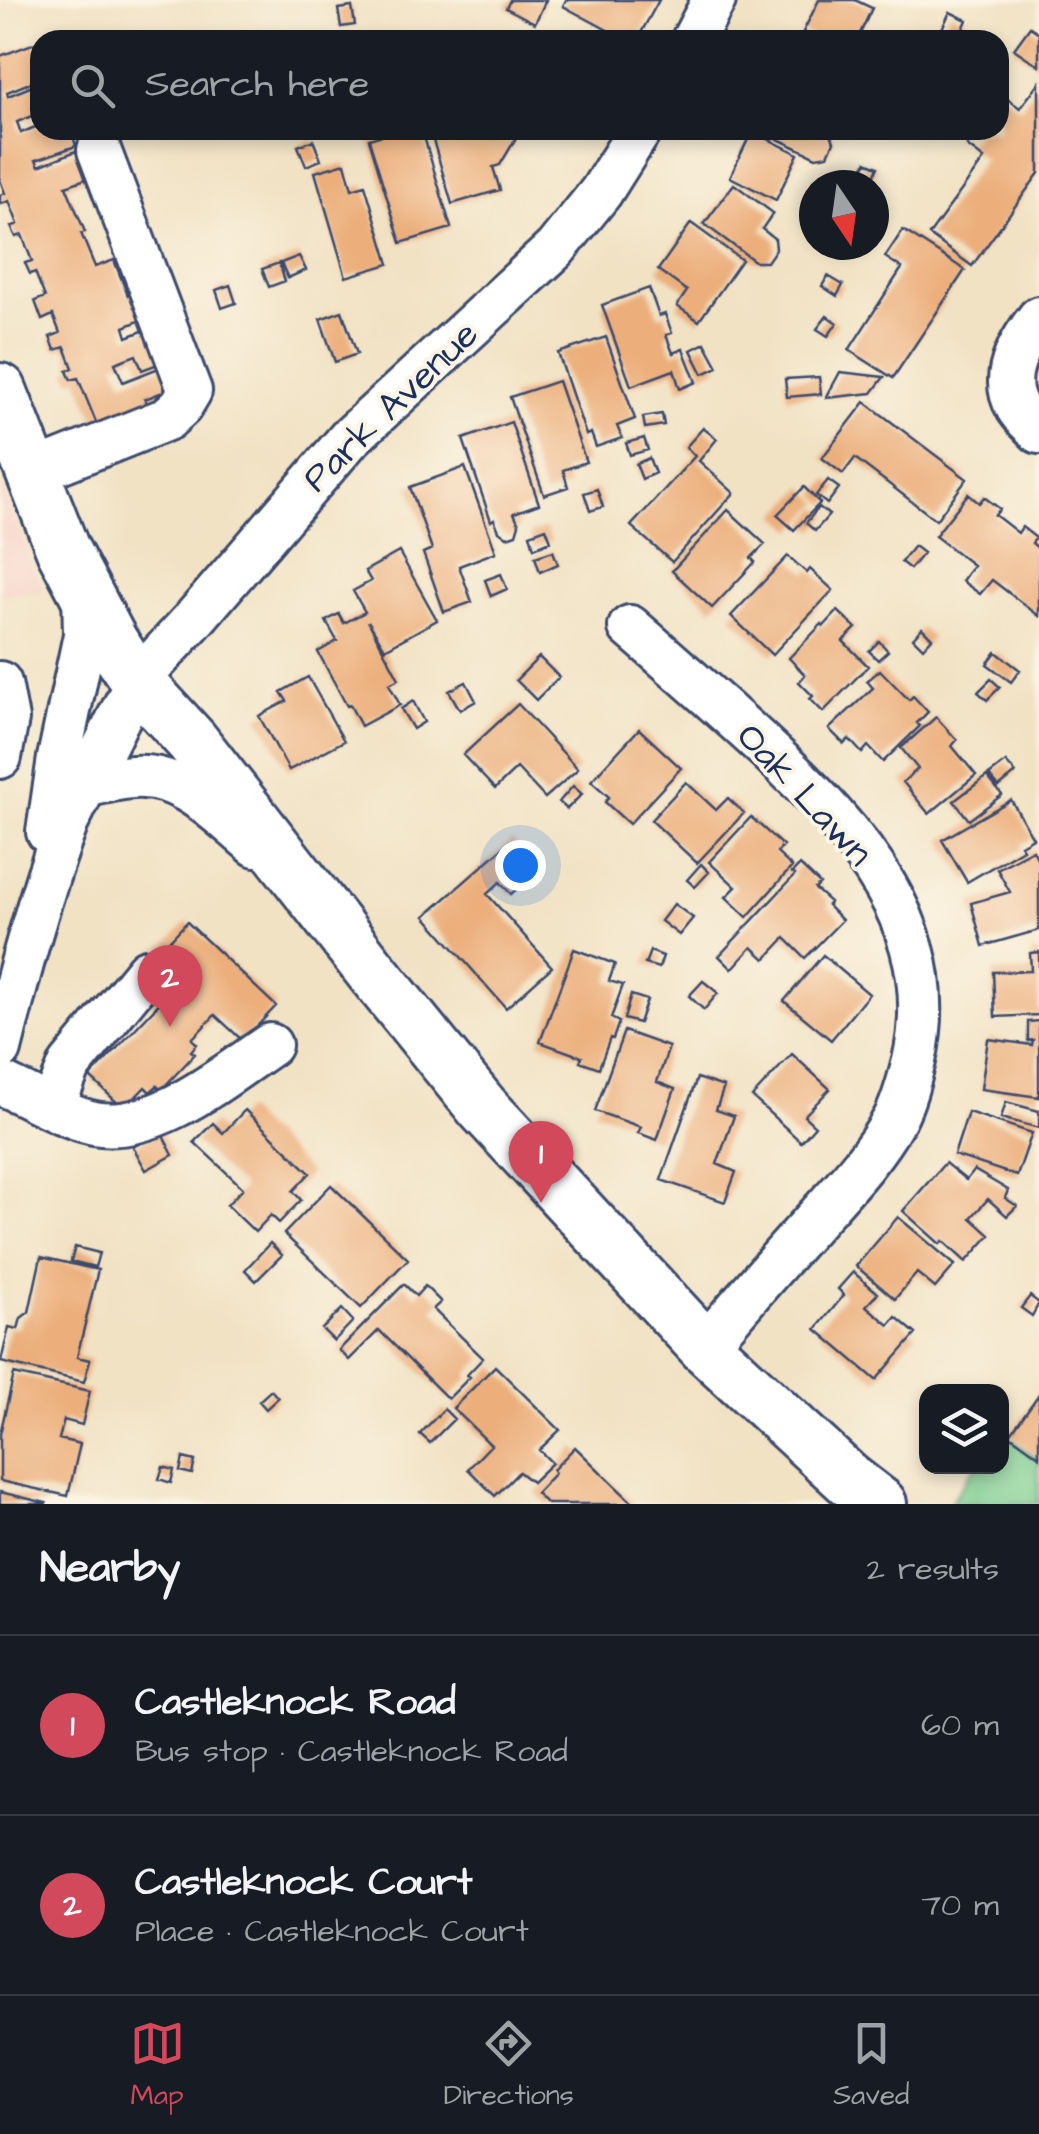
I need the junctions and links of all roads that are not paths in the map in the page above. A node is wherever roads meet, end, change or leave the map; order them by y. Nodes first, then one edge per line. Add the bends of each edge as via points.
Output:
1 (714, 0) edge
2 (698, 30) edge
3 (634, 140) edge
4 (99, 150) dead end
5 (1039, 318) edge
6 (0, 390) edge
7 (1039, 432) edge
8 (32, 473) junction
9 (84, 590) junction
10 (630, 627) dead end
11 (137, 681) junction
12 (0, 683) edge
13 (0, 757) edge
14 (85, 786) junction
15 (303, 883) junction
16 (36, 907) junction
17 (10, 968) edge
18 (147, 971) dead end
19 (270, 1045) dead end
20 (0, 1049) edge
21 (0, 1084) edge
22 (53, 1106) junction
23 (706, 1347) junction
24 (880, 1504) edge

1 - 2 street
3 - 11 street, Park Avenue via 555,249 340,448
4 - 8 street via 190,391 167,419
5 - 7 street via 1014,356 1010,385 1017,407
6 - 8 main road
8 - 9 main road
9 - 11 main road
9 - 16 street via 85,636
10 - 23 street, Oak Lawn via 838,820 896,904 918,972 921,1022 896,1117
11 - 14 street, Park Avenue
11 - 15 main road
12 - 13 street via 7,719
14 - 15 street via 135,776 174,782
14 - 16 street, Park Avenue
15 - 23 main road via 482,1107
16 - 17 street
17 - 20 street
18 - 22 street via 70,1065
19 - 22 street via 149,1117 106,1124
21 - 22 street
23 - 24 main road

